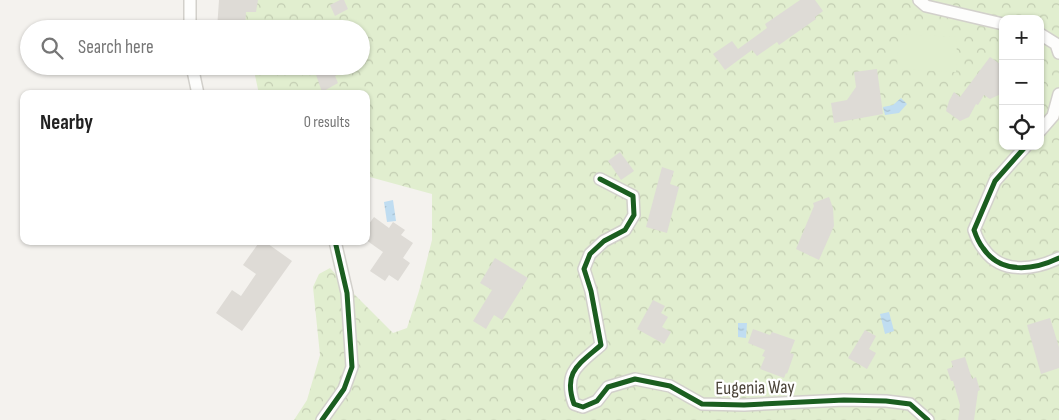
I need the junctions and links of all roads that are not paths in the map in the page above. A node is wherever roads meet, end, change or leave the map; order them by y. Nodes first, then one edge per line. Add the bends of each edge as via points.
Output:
1 (190, 0) edge
2 (919, 0) edge
3 (190, 20) edge
4 (999, 23) edge
5 (1044, 36) edge
6 (1059, 53) edge
7 (194, 75) edge
8 (197, 90) edge
9 (1059, 94) edge
10 (1044, 126) edge
11 (1022, 150) edge
12 (600, 179) dead end
13 (336, 245) edge
14 (1059, 258) edge
15 (322, 420) edge
16 (928, 420) edge

1 - 3 street
2 - 4 street via 926,6
5 - 6 street via 1056,44
7 - 8 street
9 - 10 street via 1053,116
11 - 14 street via 995,181 974,230 983,249 991,257 1012,268 1024,269
12 - 16 street, Eugenia Way via 633,196 634,215 625,230 604,241 590,254 584,269 601,345 575,368 569,383 574,404 583,407 597,400 608,387 635,379 670,386 702,404 886,400 910,404
13 - 15 street via 347,293 352,367 344,389

